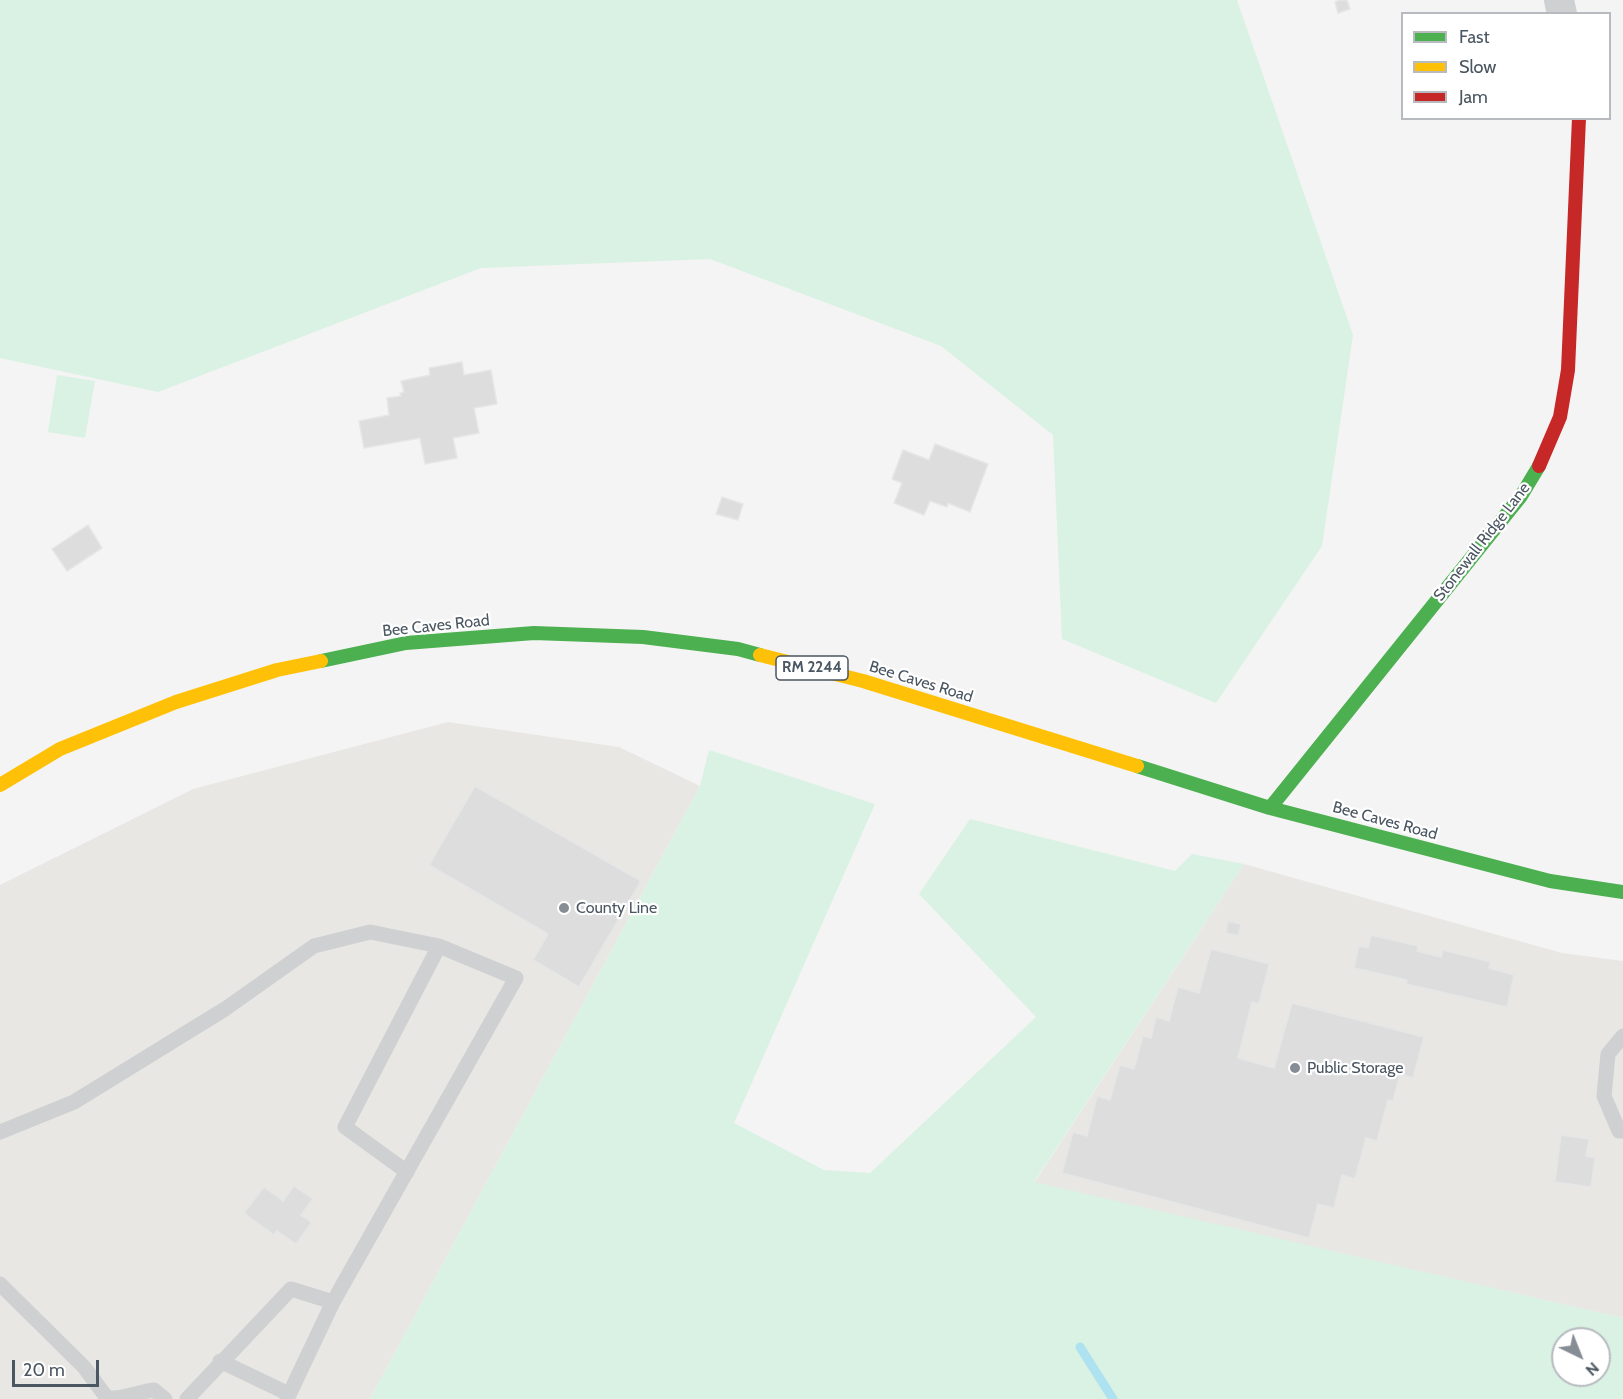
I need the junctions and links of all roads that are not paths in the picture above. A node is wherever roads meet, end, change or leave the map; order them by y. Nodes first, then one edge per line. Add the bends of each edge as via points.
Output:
1 (1579, 120) edge
2 (0, 785) edge
3 (1270, 808) junction
4 (1623, 892) edge
5 (439, 946) junction
6 (1623, 1036) edge
7 (1623, 1131) edge
8 (0, 1132) edge
9 (407, 1172) junction
10 (0, 1284) edge
11 (333, 1302) junction
12 (220, 1361) junction
13 (288, 1397) edge
14 (165, 1399) edge
15 (187, 1399) edge

1 - 3 main road, Stonewall Ridge Lane via 1568,370 1560,417 1542,462 1521,496
2 - 3 main road, Bee Caves Road / RM 2244 via 60,749 176,702 278,670 406,644 534,633 643,637 738,649 863,681
3 - 4 main road, Bee Caves Road / RM 2244 via 1550,881
5 - 8 lane via 370,932 314,946 225,1009 74,1102
5 - 9 lane via 345,1127
5 - 9 lane via 516,978
6 - 7 lane via 1608,1054 1605,1096 1619,1131
9 - 11 lane
10 - 14 lane via 84,1367 107,1398 154,1390
11 - 12 lane via 291,1289
11 - 13 lane
12 - 13 lane
12 - 15 lane

